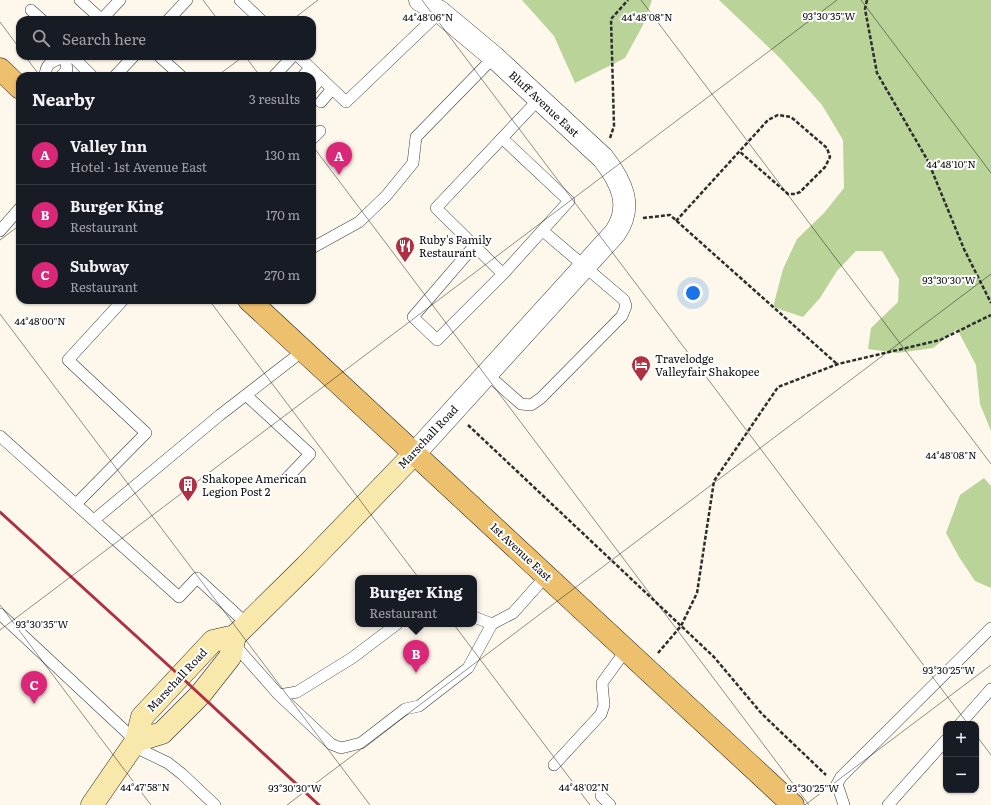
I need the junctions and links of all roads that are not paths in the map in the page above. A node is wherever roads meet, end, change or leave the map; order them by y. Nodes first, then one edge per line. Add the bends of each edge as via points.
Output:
1 (80, 0) edge
2 (120, 0) edge
3 (187, 0) edge
4 (240, 0) edge
5 (420, 0) edge
6 (31, 10) dead end
7 (440, 12) junction
8 (38, 16) edge
9 (97, 16) edge
10 (105, 16) edge
11 (172, 16) edge
12 (257, 16) edge
13 (494, 58) junction
14 (54, 60) edge
15 (67, 60) edge
16 (72, 60) edge
17 (130, 60) edge
18 (163, 60) edge
19 (289, 60) edge
20 (300, 60) edge
21 (0, 69) edge
22 (46, 72) edge
23 (64, 72) edge
24 (87, 72) edge
25 (119, 72) edge
26 (173, 72) edge
27 (278, 72) edge
28 (306, 72) edge
29 (316, 76) edge
30 (321, 78) junction
31 (16, 84) edge
32 (316, 84) edge
33 (332, 89) junction
34 (539, 99) junction
35 (321, 102) dead end
36 (346, 102) junction
37 (338, 111) dead end
38 (502, 138) junction
39 (16, 213) edge
40 (619, 226) joint
41 (0, 231) edge
42 (542, 231) junction
43 (316, 246) edge
44 (474, 246) junction
45 (584, 266) junction
46 (503, 274) junction
47 (119, 304) edge
48 (254, 304) edge
49 (304, 350) junction
50 (487, 374) junction
51 (246, 395) junction
52 (0, 436) edge
53 (415, 453) junction
54 (286, 479) dead end
55 (76, 504) junction
56 (94, 520) junction
57 (546, 576) junction
58 (0, 614) edge
59 (477, 618) edge
60 (492, 624) junction
61 (393, 627) edge
62 (991, 628) edge
63 (238, 634) junction
64 (626, 650) junction
65 (991, 689) edge
66 (279, 695) junction
67 (963, 721) edge
68 (135, 743) junction
69 (943, 743) edge
70 (554, 764) dead end
71 (601, 796) dead end
72 (92, 805) edge
73 (215, 805) edge
74 (610, 805) edge
75 (793, 805) edge
76 (844, 805) edge
77 (888, 805) edge

1 - 9 lane
2 - 10 lane
3 - 11 lane
4 - 12 lane
5 - 7 street, Bluff Avenue East
6 - 8 lane
7 - 13 street, Bluff Avenue East
7 - 36 lane
13 - 34 street, Bluff Avenue East
13 - 43 lane via 416,137 413,163 386,196 359,222
14 - 22 lane
15 - 23 lane
16 - 24 lane
17 - 25 lane
18 - 26 lane
19 - 27 lane
20 - 28 lane
21 - 31 main road
29 - 30 lane
30 - 32 lane
30 - 33 lane
33 - 35 lane
33 - 36 lane
34 - 38 lane
34 - 40 street, Bluff Avenue East via 603,158 614,173 621,188 625,208
36 - 37 lane
38 - 42 lane via 569,201
38 - 44 lane via 436,208
39 - 41 lane
40 - 45 street, Marschall Road
42 - 45 lane
42 - 46 lane
44 - 46 lane
44 - 46 lane via 413,317 437,340
45 - 50 street, Marschall Road
45 - 50 lane via 624,300 626,306 622,316 531,405 521,404
47 - 55 lane via 68,360 146,433
48 - 49 main road, 1st Avenue East
49 - 51 lane
49 - 53 main road, 1st Avenue East
50 - 53 street, Marschall Road
51 - 54 lane via 310,454
51 - 56 lane
52 - 55 lane
53 - 57 main road, 1st Avenue East
53 - 63 main road, Marschall Road
55 - 56 lane
56 - 63 lane via 179,597 197,578
57 - 60 lane via 513,613
57 - 64 main road, 1st Avenue East
58 - 68 lane
59 - 60 lane
60 - 66 lane via 468,668 420,706 405,708 361,743 341,748 331,744
61 - 66 lane via 352,658 297,692
62 - 76 lane via 841,777 837,784
63 - 66 lane
63 - 68 main road, Marschall Road via 213,641 142,718
64 - 70 lane via 602,683 604,705 601,714
64 - 75 main road, 1st Avenue East
65 - 67 lane
68 - 72 main road, Marschall Road
68 - 73 lane via 182,774
69 - 77 lane
71 - 74 lane

